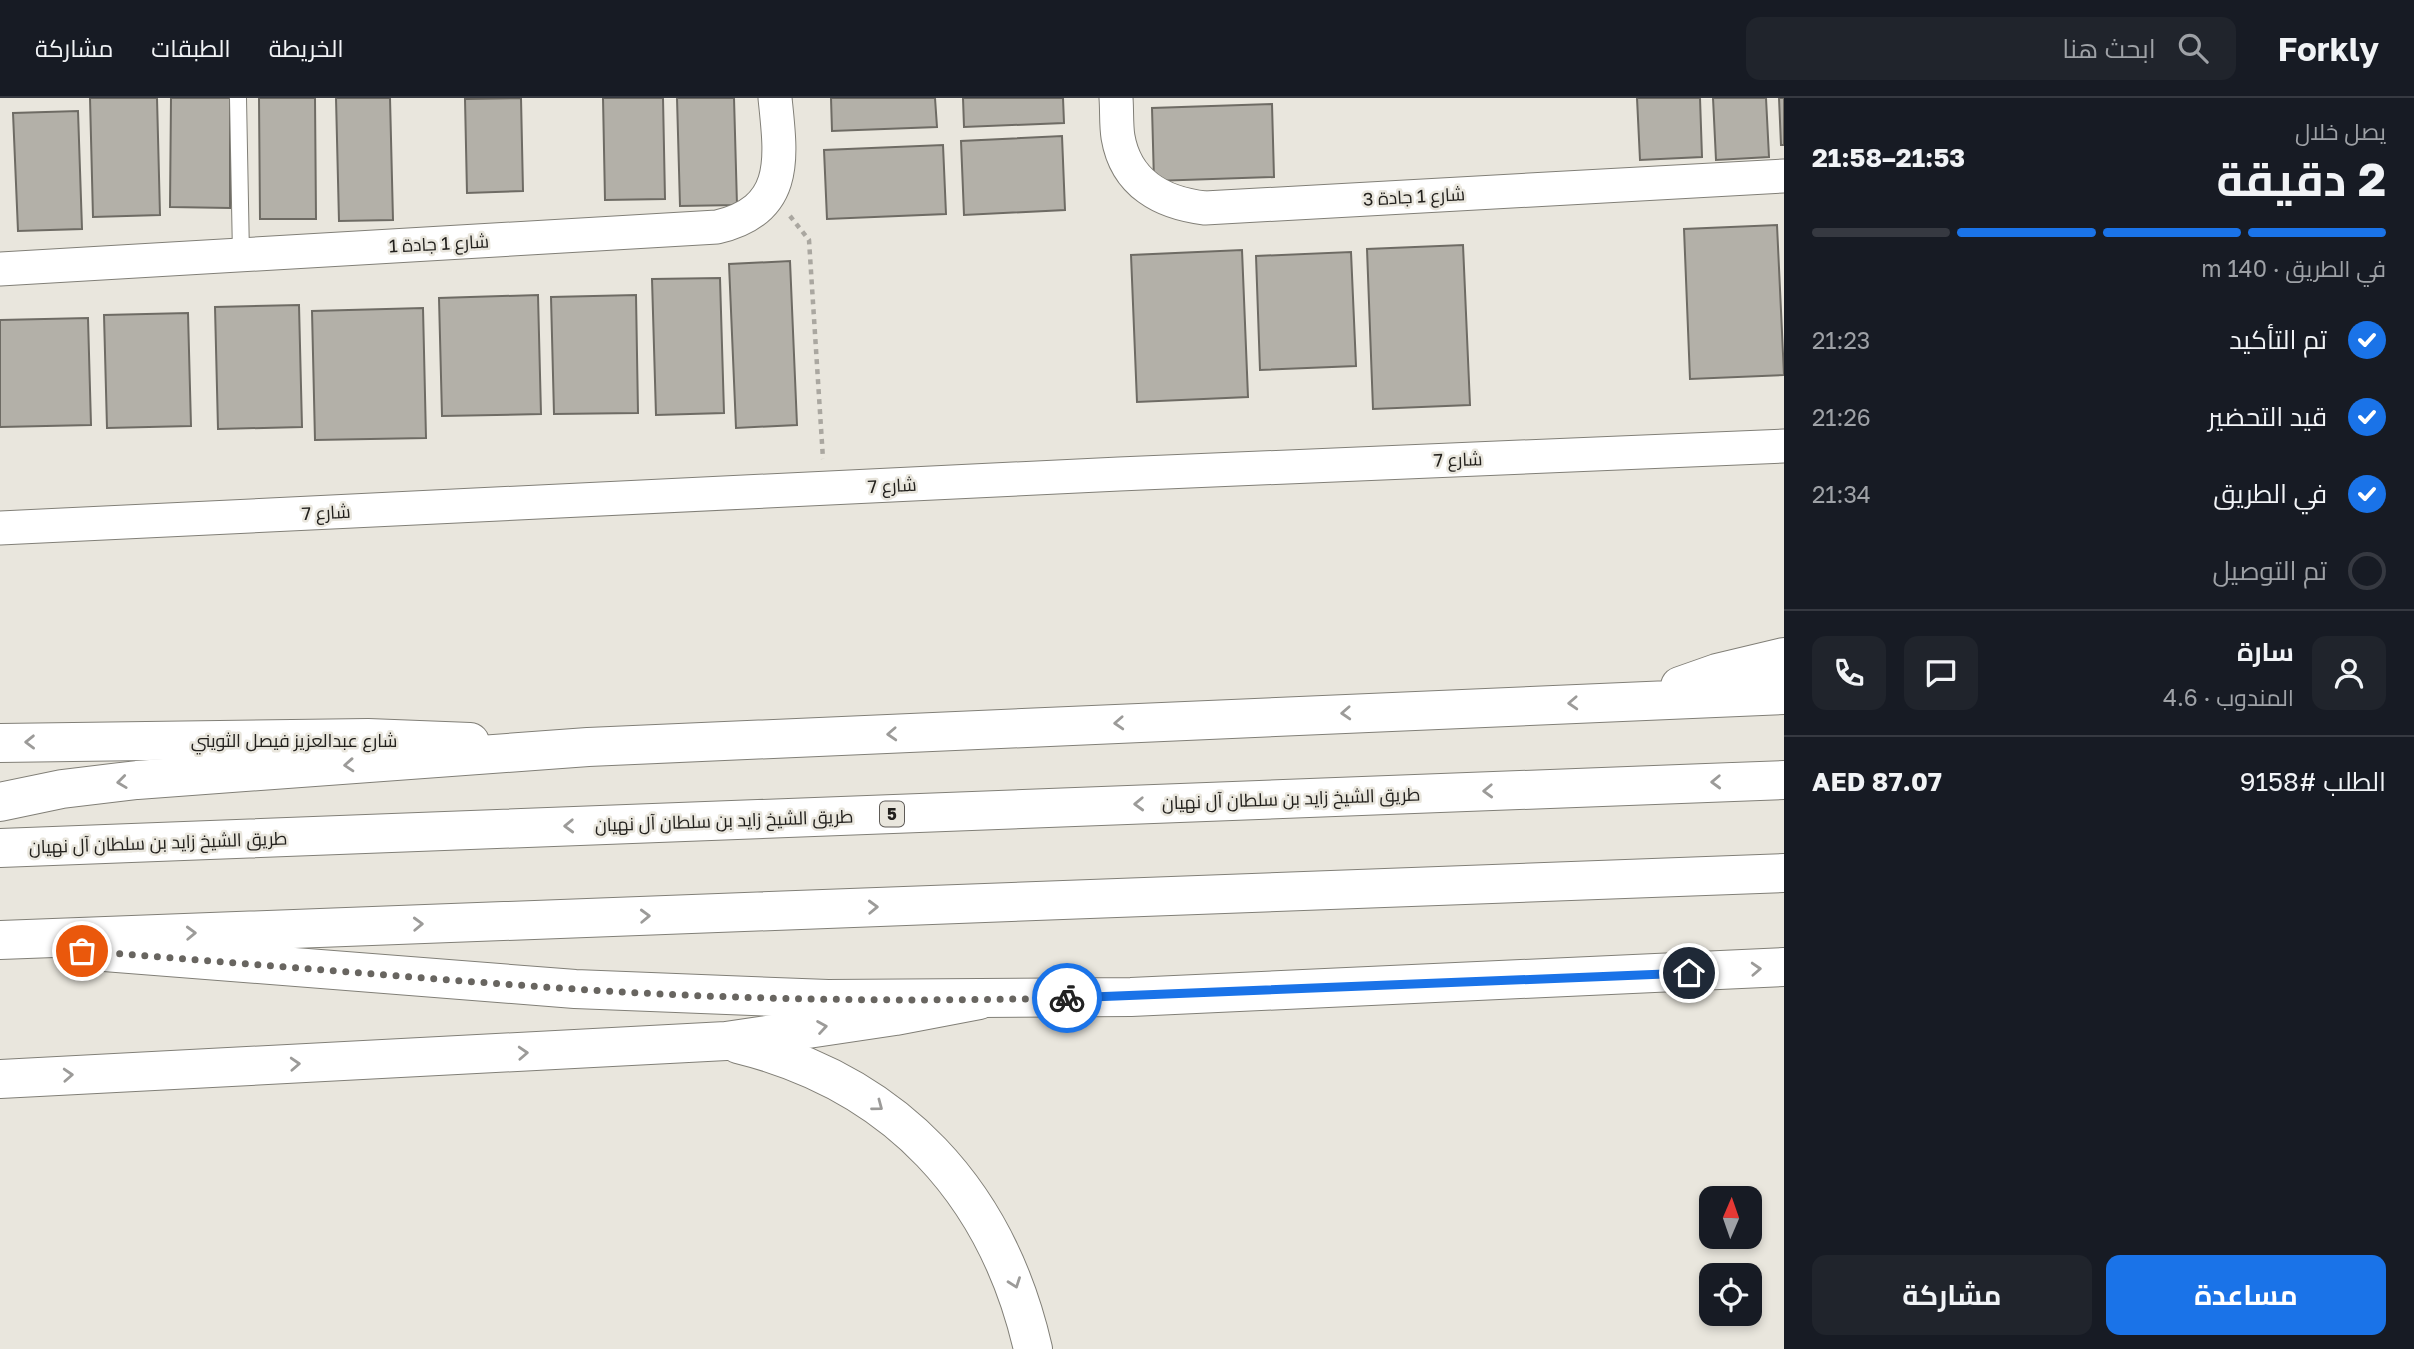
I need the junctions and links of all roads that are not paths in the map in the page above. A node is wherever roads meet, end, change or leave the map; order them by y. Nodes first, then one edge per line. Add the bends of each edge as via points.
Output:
1 (238, 98) edge
2 (775, 98) edge
3 (1116, 98) edge
4 (1784, 176) edge
5 (241, 255) junction
6 (0, 269) edge
7 (1784, 446) edge
8 (0, 528) edge
9 (1784, 657) edge
10 (1784, 695) edge
11 (1642, 700) junction
12 (0, 743) edge
13 (588, 747) junction
14 (1784, 780) edge
15 (0, 802) edge
16 (0, 848) edge
17 (1784, 873) edge
18 (0, 942) edge
19 (1784, 967) edge
20 (979, 1000) junction
21 (726, 1041) junction
22 (0, 1079) edge
23 (1033, 1349) edge

1 - 5 lane
2 - 5 street, شارع 1 جادة 1 via 780,165 763,201 736,223
3 - 4 street, شارع 1 جادة 3 via 1118,137 1125,160 1139,180 1158,196 1205,208
5 - 6 street, شارع 1 جادة 1
7 - 8 street, شارع 7
9 - 11 main road via 1717,673
10 - 11 main road
11 -> 13 main road
13 -> 12 main road, شارع عبدالعزيز فيصل الثويني via 368,738
13 -> 15 main road via 137,780
14 -> 16 main road, طريق الشيخ زايد بن سلطان آل نهيان / 5
18 -> 17 main road
18 - 20 main road via 575,989
20 -> 19 main road
21 -> 20 main road
22 -> 21 main road
21 -> 23 main road via 788,1059 835,1080 869,1099 928,1148 954,1177 996,1241 1025,1313

